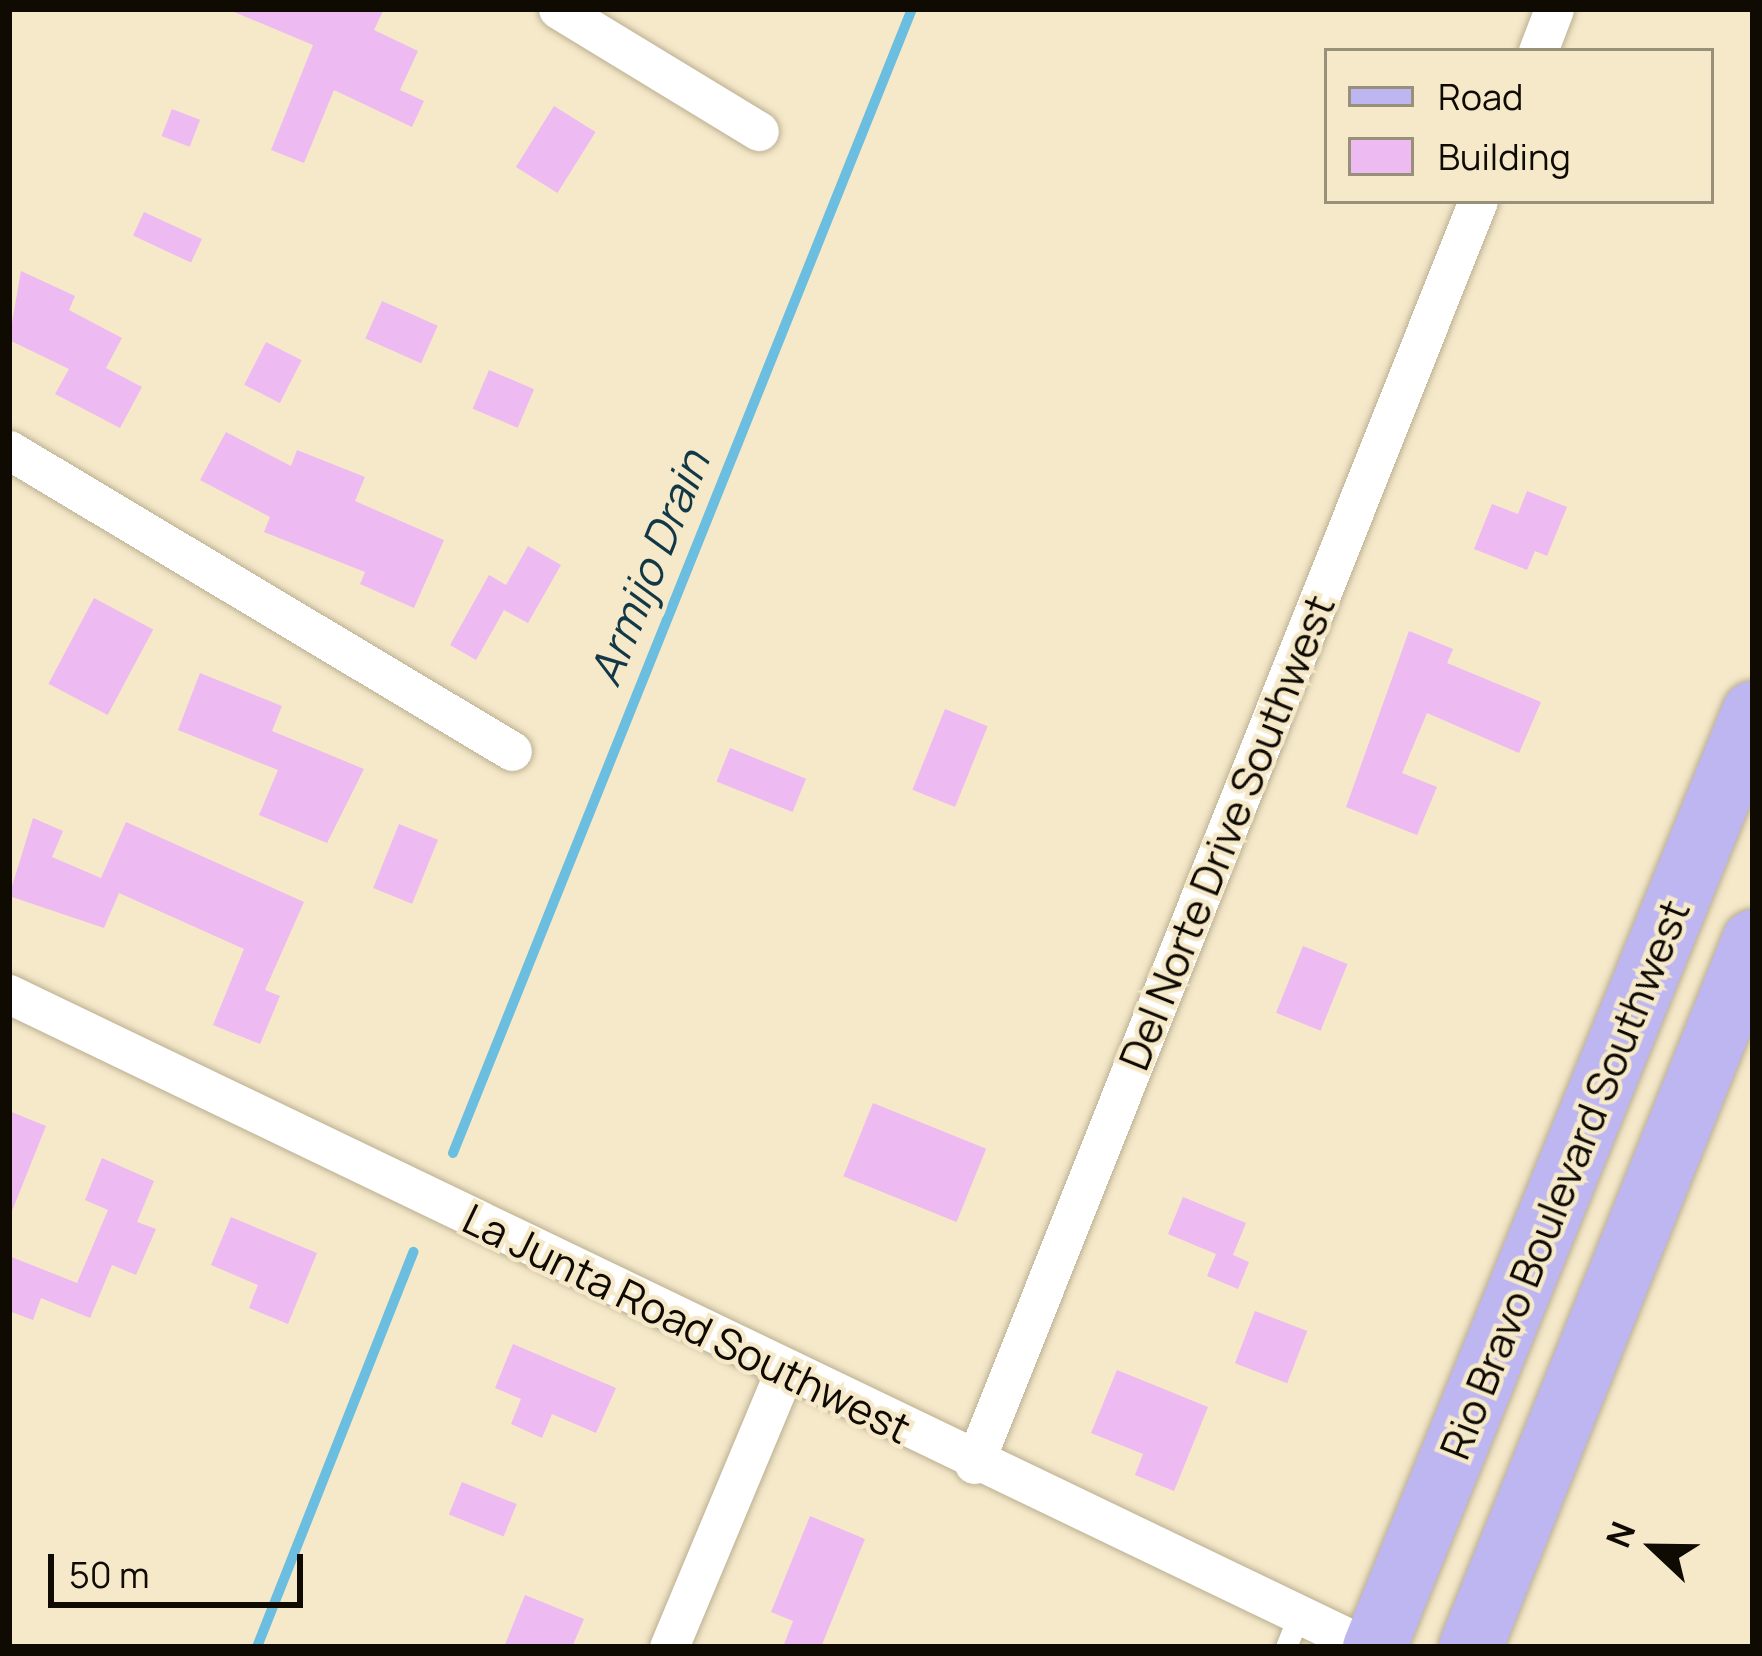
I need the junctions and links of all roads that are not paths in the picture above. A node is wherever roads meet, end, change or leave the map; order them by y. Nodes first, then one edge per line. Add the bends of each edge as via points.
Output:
1 (558, 9) edge
2 (1554, 9) edge
3 (1539, 48) edge
4 (759, 131) dead end
5 (1477, 204) edge
6 (9, 450) edge
7 (1753, 712) edge
8 (512, 751) dead end
9 (1753, 941) edge
10 (9, 994) edge
11 (785, 1370) junction
12 (974, 1464) junction
13 (1293, 1631) edge
14 (669, 1647) edge
15 (1370, 1647) edge
16 (1470, 1647) edge

1 - 4 street
2 - 3 street
5 - 12 street, Del Norte Drive Southwest
6 - 8 street
7 - 15 main road, Rio Bravo Boulevard Southwest
9 - 16 main road, Rio Bravo Boulevard Southwest
10 - 11 street, La Junta Road Southwest
11 - 12 street, La Junta Road Southwest
11 - 14 street
12 - 13 street, La Junta Road Southwest
13 - 15 street, La Junta Road Southwest

